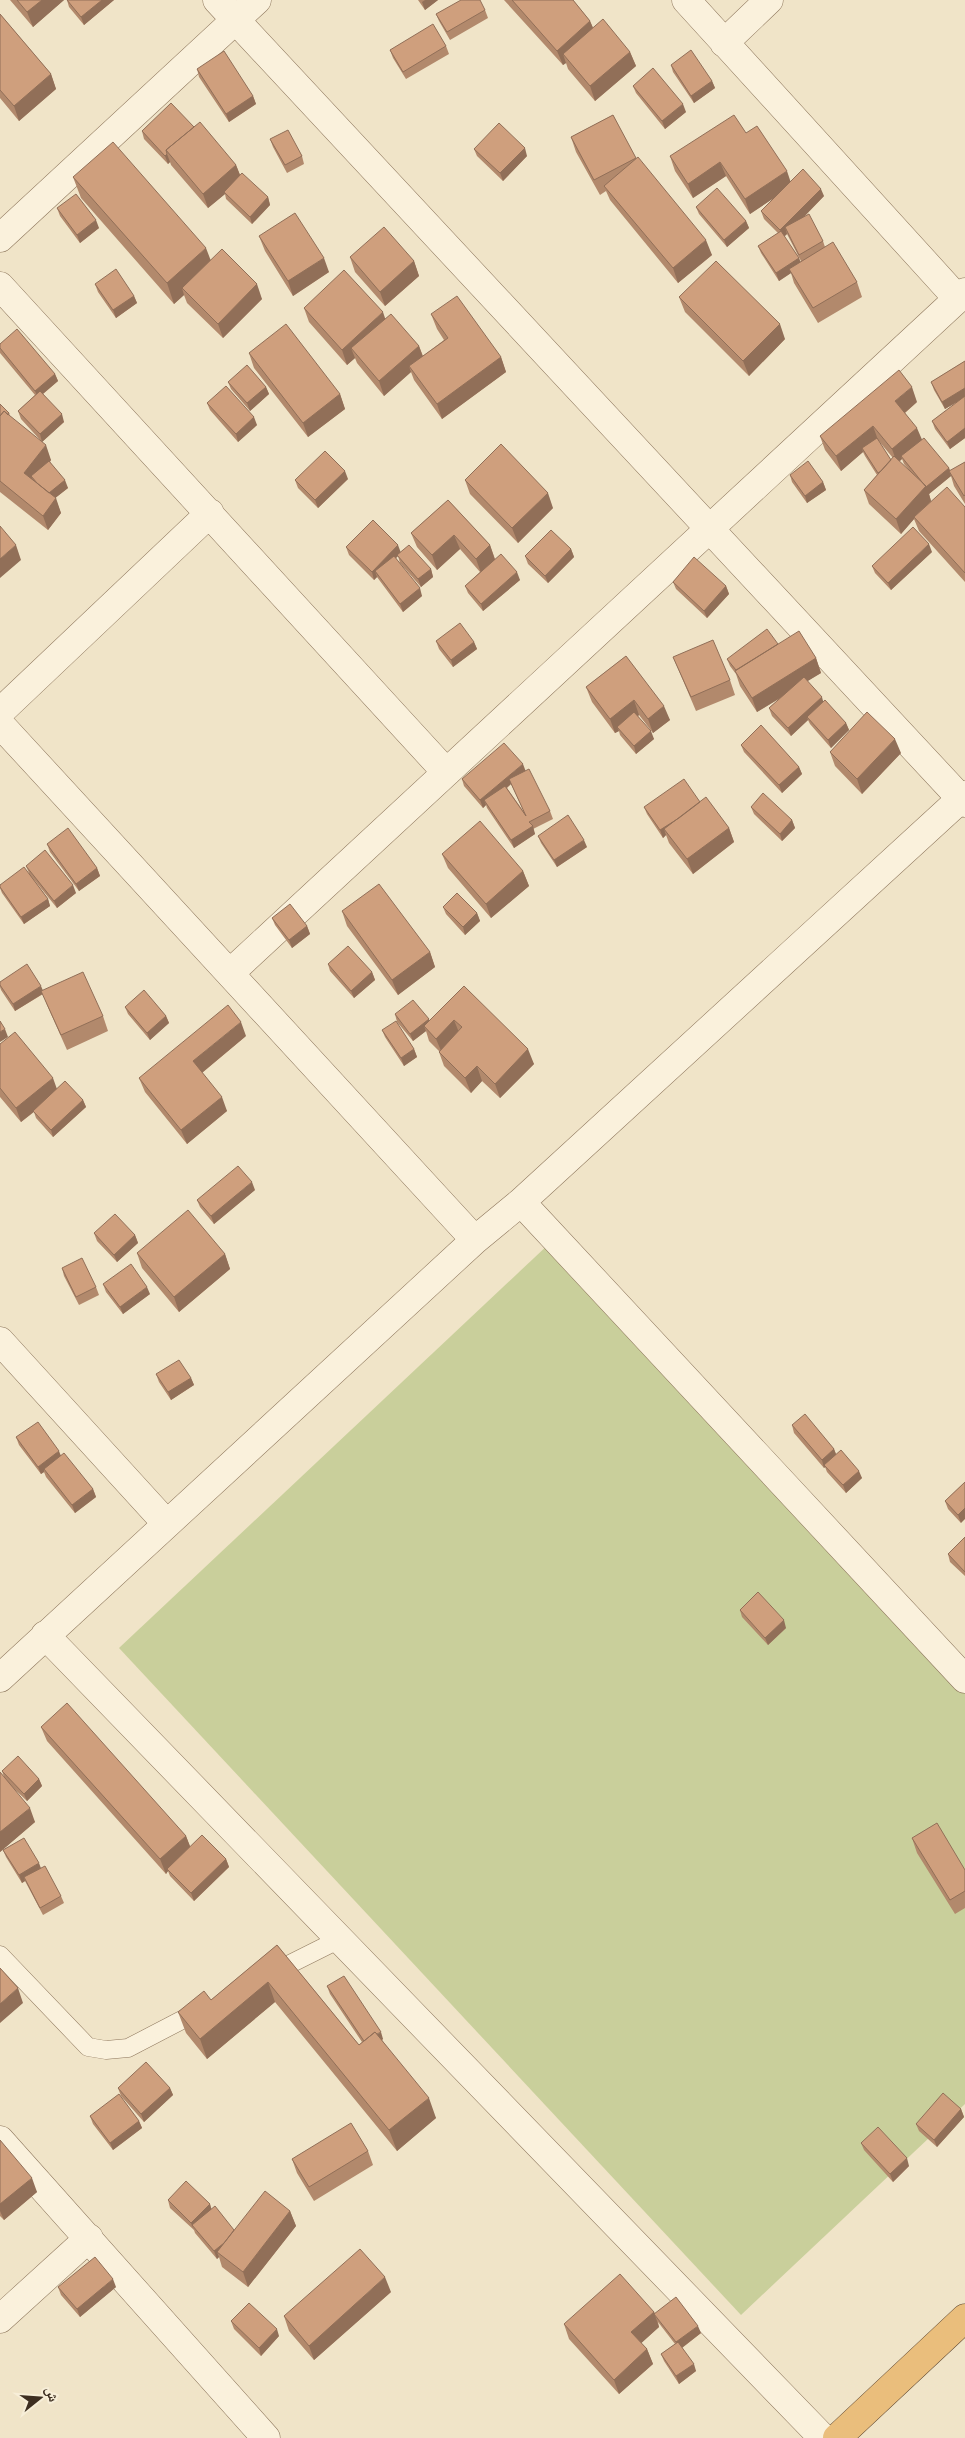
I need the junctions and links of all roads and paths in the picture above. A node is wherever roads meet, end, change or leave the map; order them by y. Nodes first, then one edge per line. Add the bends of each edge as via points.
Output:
1 (217, 0) edge
2 (257, 0) edge
3 (686, 0) edge
4 (769, 0) edge
5 (236, 20) junction
6 (724, 43) junction
7 (0, 238) edge
8 (0, 286) edge
9 (961, 296) edge
10 (210, 513) junction
11 (710, 530) junction
12 (0, 712) edge
13 (0, 724) edge
14 (446, 772) junction
15 (964, 799) edge
16 (230, 973) junction
17 (521, 1202) junction
18 (475, 1240) junction
19 (0, 1340) edge
20 (166, 1523) junction
21 (44, 1635) junction
22 (0, 1678) edge
23 (965, 1679) edge
24 (340, 1939) junction
25 (0, 1955) edge
26 (252, 1984) edge
27 (216, 2002) edge
28 (0, 2140) edge
29 (88, 2238) junction
30 (0, 2319) edge
31 (965, 2319) edge
32 (266, 2438) edge
33 (823, 2438) edge
34 (837, 2438) edge

1 - 5 street
2 - 5 street
3 - 6 street
4 - 6 street
5 - 7 street
5 - 11 street
6 - 9 street
8 - 10 street
9 - 11 street
10 - 12 street
10 - 14 street
11 - 14 street
11 - 15 street
13 - 16 street
14 - 16 street
15 - 17 street
16 - 18 street
17 - 18 street
17 - 23 street
18 - 20 street
19 - 20 street
20 - 21 street
21 - 22 street
21 - 24 street
24 - 26 lane
24 - 33 street
25 - 27 lane via 88,2047 106,2050 128,2048
28 - 29 street
29 - 30 street
29 - 32 street
31 - 34 highway

